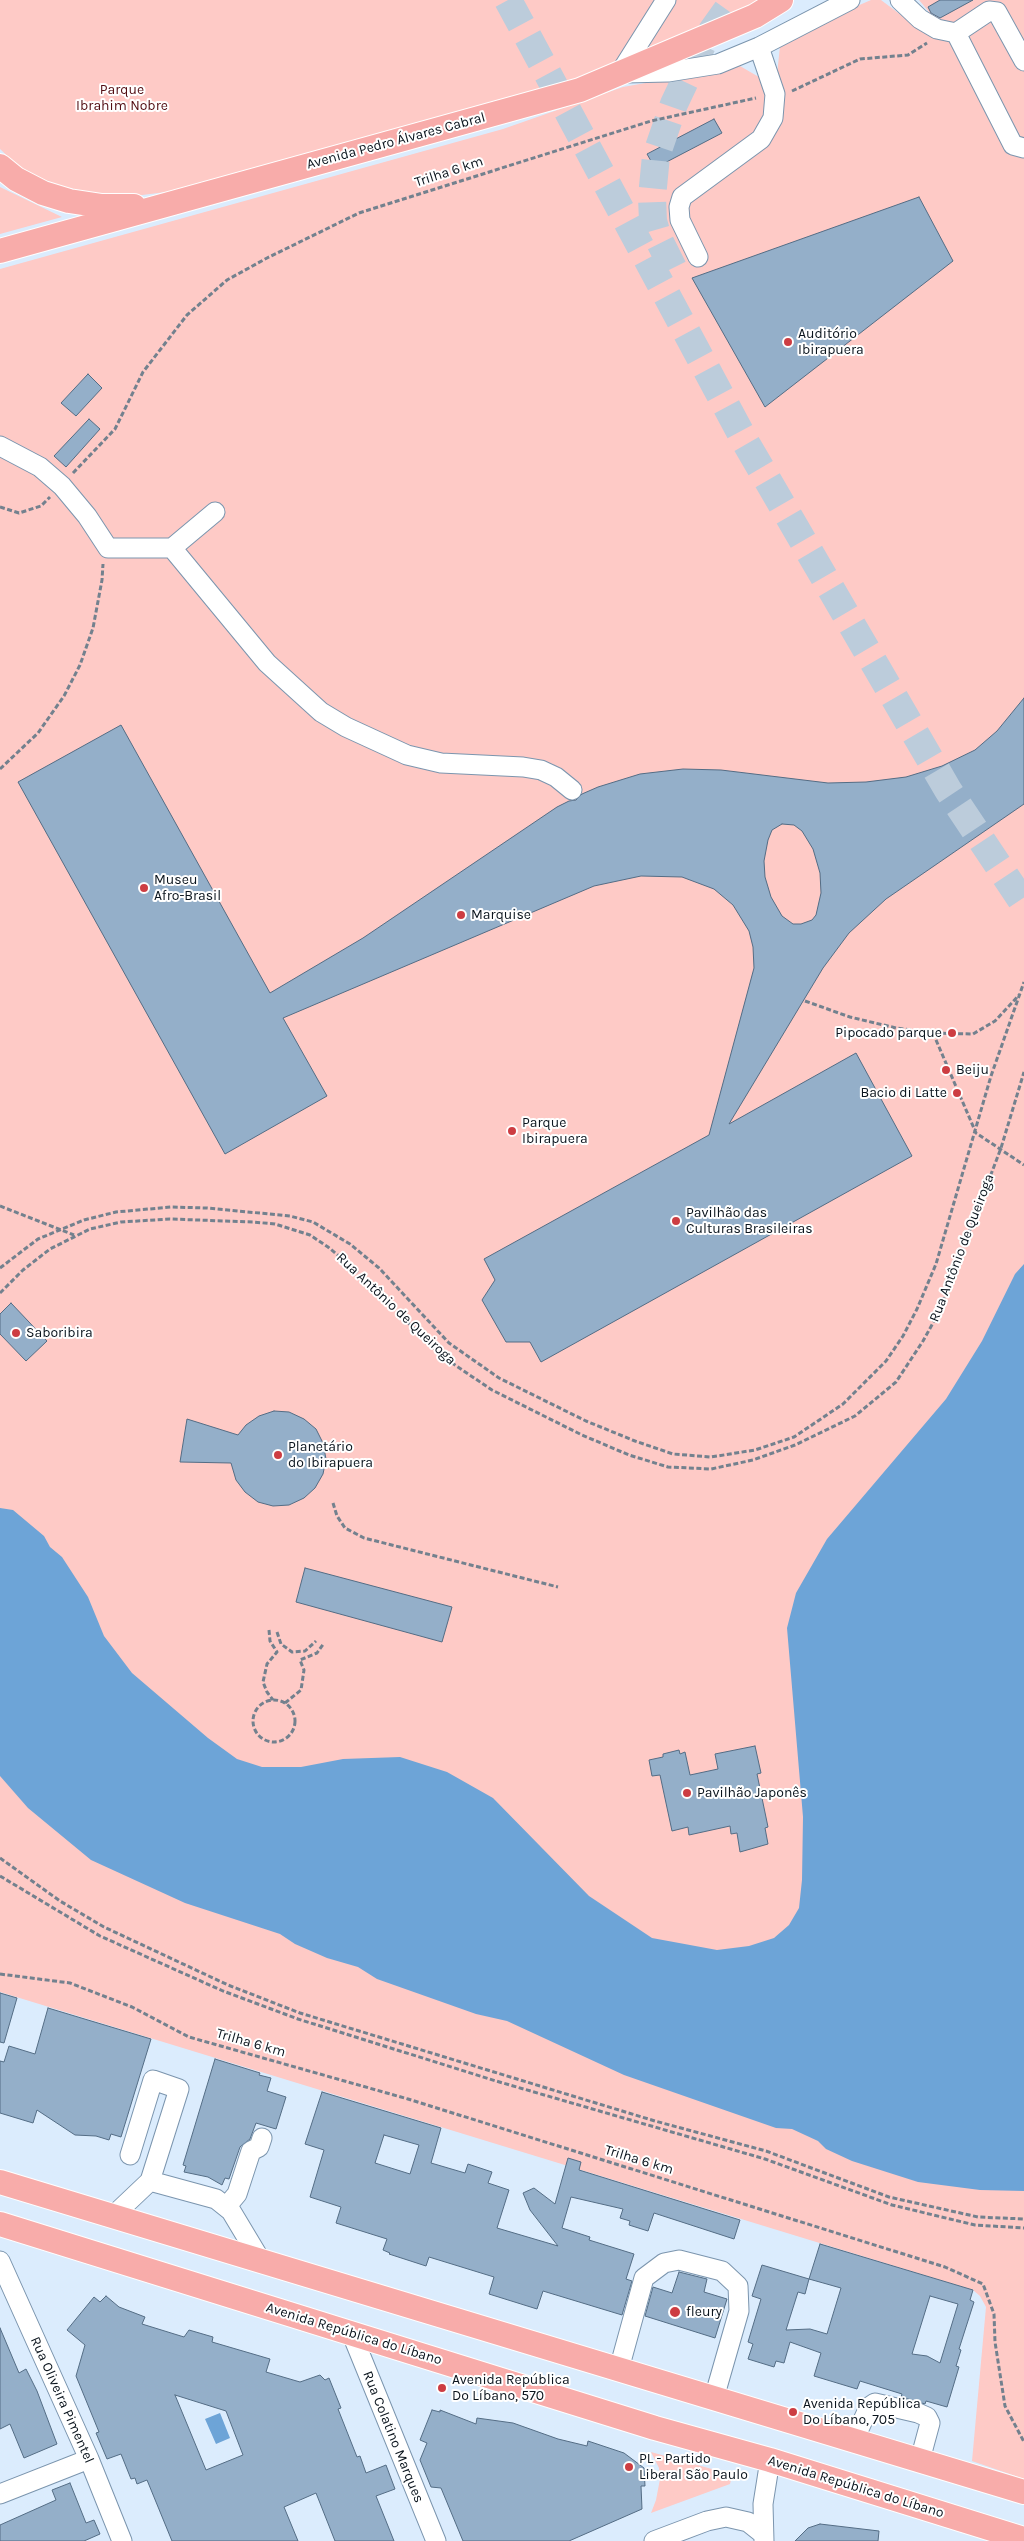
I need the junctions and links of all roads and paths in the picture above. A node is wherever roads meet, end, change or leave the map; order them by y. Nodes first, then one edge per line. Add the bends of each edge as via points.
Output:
1 (666, 0) edge
2 (781, 0) edge
3 (850, 0) edge
4 (900, 0) edge
5 (956, 33) junction
6 (925, 45) dead end
7 (758, 47) junction
8 (1024, 61) edge
9 (620, 73) junction
10 (775, 94) junction
11 (1024, 148) edge
12 (0, 166) edge
13 (162, 206) junction
14 (0, 251) edge
15 (698, 257) dead end
16 (0, 446) edge
17 (68, 479) junction
18 (0, 506) edge
19 (41, 506) dead end
20 (216, 512) dead end
21 (104, 543) junction
22 (172, 548) junction
23 (0, 769) edge
24 (572, 790) dead end
25 (1024, 982) edge
26 (1020, 993) junction
27 (805, 1001) dead end
28 (933, 1034) junction
29 (1024, 1072) edge
30 (1023, 1078) edge
31 (976, 1133) junction
32 (1002, 1148) junction
33 (1024, 1165) edge
34 (0, 1206) edge
35 (63, 1229) junction
36 (75, 1235) junction
37 (0, 1268) edge
38 (0, 1292) edge
39 (333, 1504) dead end
40 (558, 1587) dead end
41 (268, 1630) dead end
42 (277, 1632) dead end
43 (316, 1641) dead end
44 (324, 1643) dead end
45 (273, 1700) junction
46 (285, 1703) junction
47 (0, 1858) edge
48 (0, 1876) edge
49 (0, 1974) edge
50 (262, 2138) dead end
51 (130, 2155) dead end
52 (150, 2181) junction
53 (0, 2182) edge
54 (226, 2207) junction
55 (112, 2217) junction
56 (1024, 2219) edge
57 (0, 2224) edge
58 (1024, 2228) edge
59 (0, 2261) edge
60 (261, 2262) junction
61 (351, 2332) junction
62 (619, 2370) junction
63 (714, 2398) junction
64 (854, 2440) junction
65 (1024, 2442) edge
66 (89, 2459) junction
67 (770, 2460) junction
68 (920, 2460) junction
69 (1024, 2492) edge
70 (0, 2494) edge
71 (967, 2531) edge
72 (764, 2537) edge
73 (1024, 2540) edge
74 (122, 2541) edge
75 (436, 2541) edge
76 (654, 2541) edge

1 - 9 street
2 - 9 main road, Avenida Pedro Álvares Cabral via 755,16
3 - 7 street
4 - 5 street via 920,19 937,29
5 - 8 street via 995,11
5 - 11 street via 1013,145
6 - 10 path, Trilha 6 km via 908,55 860,60 795,90
7 - 9 street via 699,69
7 - 10 street
9 - 13 main road, Avenida Pedro Álvares Cabral via 580,90
10 - 15 street via 773,118 761,139 682,197 680,220
10 - 17 path, Trilha 6 km via 651,120 359,213 267,258 227,280 187,314 143,372 115,429
12 - 13 main road via 42,193 69,201 102,206
13 - 14 main road, Avenida Pedro Álvares Cabral
16 - 17 street
17 - 21 street
18 - 19 path via 19,513
20 - 22 street
21 - 22 street
21 - 23 path via 102,580 93,628 80,665 64,696 38,733
22 - 24 street via 267,663 321,712 407,755 441,763 540,770 556,777
25 - 26 path
26 - 28 path via 995,1021 974,1034
26 - 31 path via 991,1076
27 - 28 path via 850,1017
28 - 31 path
29 - 30 path, Rua Antônio de Queiroga
30 - 32 path, Rua Antônio de Queiroga
31 - 32 path
31 - 35 path via 936,1264 917,1309 886,1361 844,1404 794,1436 756,1450 711,1457 673,1454 635,1441 499,1378 449,1343 379,1268 350,1244 313,1222 247,1210 171,1207 116,1212
32 - 33 path
32 - 36 path, Rua Antônio de Queiroga via 938,1314 896,1382 855,1416 795,1445 753,1460 710,1469 668,1467 629,1454 582,1435 492,1390 443,1357 351,1266 310,1235 275,1224 188,1219 121,1222
34 - 35 path
35 - 36 path
35 - 37 path via 38,1239
36 - 38 path, Rua Antônio de Queiroga via 50,1249
39 - 40 path via 345,1528 364,1538
41 - 45 path via 270,1641 278,1652 267,1664 263,1682
42 - 43 path via 281,1644 292,1652 305,1651
44 - 46 path via 317,1653 300,1660 304,1670 301,1690
45 - 46 path
45 - 46 path via 261,1704 254,1714 256,1732 266,1740 284,1740 293,1731 295,1719
47 - 56 path via 60,1901 104,1927 228,1985 300,2013 655,2121 766,2151 889,2197 978,2217
48 - 58 path via 100,1936 223,1991 298,2019 765,2159 892,2206 975,2225
49 - 65 path, Trilha 6 km via 70,1983 132,2007 189,2037 408,2099 945,2267 983,2284 994,2314 994,2342 1005,2406
50 - 54 street via 259,2147 251,2151 237,2194
51 - 52 street via 153,2080 179,2089
52 - 54 street via 216,2199
52 - 55 street
53 - 55 main road
54 - 60 street
55 - 60 main road
57 - 61 main road, Avenida República do Líbano
59 - 66 street, Rua Oliveira Pimentel
60 - 62 main road
61 - 67 main road, Avenida República do Líbano via 655,2428
61 - 75 street, Rua Colatino Marques
62 - 63 main road
62 - 63 street via 644,2278 664,2263 679,2260 722,2271 738,2286 739,2311
63 - 64 main road
64 - 68 main road
64 - 68 street via 869,2407 875,2403 918,2413 927,2417 930,2423
66 - 70 street
66 - 74 street, Rua Oliveira Pimentel
67 - 71 main road, Avenida República do Líbano
67 - 72 street via 765,2484
68 - 69 main road
71 - 73 main road, Avenida República do Líbano
72 - 76 street via 748,2522 726,2517

